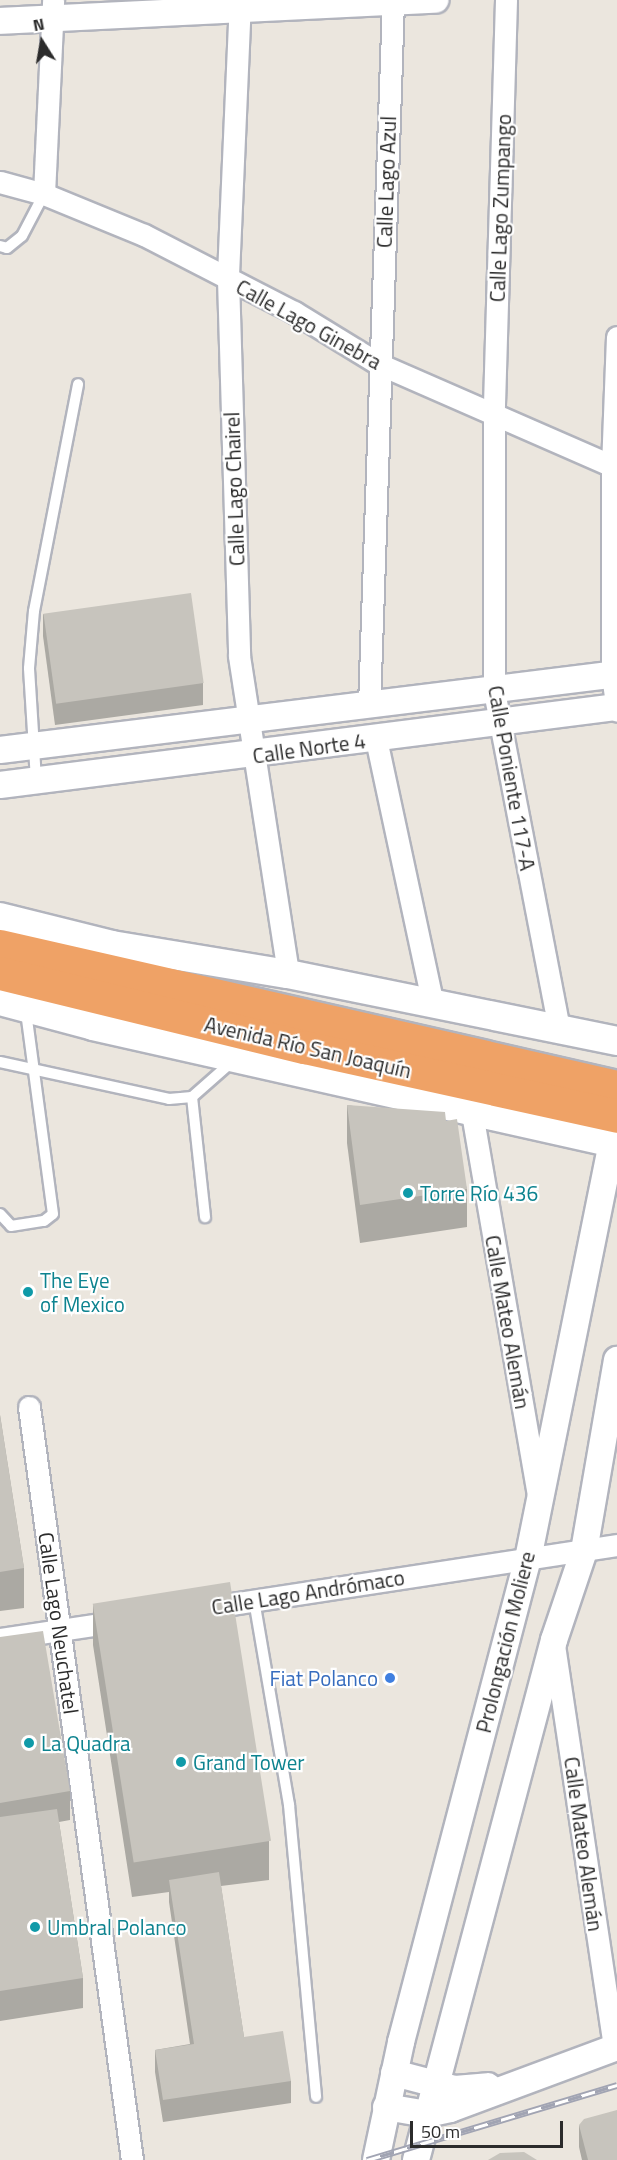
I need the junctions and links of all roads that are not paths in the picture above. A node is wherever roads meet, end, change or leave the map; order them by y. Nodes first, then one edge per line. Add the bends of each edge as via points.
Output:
1 (435, 0) edge
2 (506, 0) edge
3 (393, 1) edge
4 (240, 4) edge
5 (53, 9) edge
6 (0, 21) edge
7 (0, 182) edge
8 (44, 194) junction
9 (0, 246) edge
10 (228, 279) junction
11 (617, 337) edge
12 (379, 364) junction
13 (78, 384) dead end
14 (494, 416) junction
15 (615, 468) edge
16 (615, 674) edge
17 (494, 691) junction
18 (369, 706) junction
19 (617, 708) edge
20 (247, 722) junction
21 (498, 724) junction
22 (376, 740) junction
23 (32, 746) junction
24 (0, 750) edge
25 (254, 756) junction
26 (36, 781) junction
27 (0, 785) edge
28 (0, 917) edge
29 (0, 946) edge
30 (0, 973) edge
31 (288, 974) junction
32 (433, 1004) junction
33 (13, 1005) edge
34 (559, 1028) junction
35 (308, 1034) junction
36 (617, 1041) edge
37 (235, 1059) junction
38 (0, 1062) edge
39 (34, 1069) junction
40 (617, 1087) edge
41 (192, 1097) junction
42 (472, 1113) junction
43 (616, 1131) edge
44 (0, 1215) edge
45 (205, 1217) dead end
46 (617, 1360) edge
47 (29, 1407) dead end
48 (538, 1496) junction
49 (617, 1545) edge
50 (584, 1551) junction
51 (528, 1559) junction
52 (254, 1600) junction
53 (185, 1611) edge
54 (140, 1618) edge
55 (60, 1631) junction
56 (0, 1639) edge
57 (554, 1640) junction
58 (615, 2048) edge
59 (394, 2073) junction
60 (521, 2082) junction
61 (434, 2083) junction
62 (316, 2097) dead end
63 (387, 2107) junction
64 (427, 2114) junction
65 (132, 2160) edge
66 (376, 2160) edge
67 (416, 2160) edge

1 - 3 street
2 - 14 street, Calle Lago Zumpango
3 - 4 street
3 - 12 street, Calle Lago Azul
4 - 5 street
4 - 10 street, Calle Lago Chairel
5 - 6 street
5 - 8 street
7 - 8 street, Calle Lago Ginebra
8 - 9 lane via 22,236 7,248
8 - 10 street, Calle Lago Ginebra via 144,235
10 - 12 street, Calle Lago Ginebra via 294,312
10 - 20 street, Calle Lago Chairel via 239,656
11 - 15 street
12 - 14 street, Calle Lago Ginebra
12 - 18 street, Calle Lago Azul
13 - 23 lane via 34,611 29,668
14 - 15 street, Calle Lago Ginebra
14 - 17 street, Calle Poniente 117-A
15 - 16 street
16 - 17 street, Calle Norte 4
16 - 19 street
17 - 18 street, Calle Norte 4
17 - 21 street, Calle Poniente 117-A
18 - 20 street, Calle Norte 4
19 - 21 street, Calle Norte 4
20 - 23 street, Calle Norte 4
20 - 25 street, Calle Lago Chairel
21 - 22 street, Calle Norte 4
21 - 34 street, Calle Poniente 117-A
22 - 25 street, Calle Norte 4
22 - 32 street
23 - 24 street, Calle Norte 4
23 - 26 lane
25 - 26 street, Calle Norte 4
25 - 31 street, Calle Lago Chairel
26 - 27 street, Calle Norte 4
28 - 31 main road via 112,945
29 - 35 highway, Avenida Río San Joaquín
30 - 35 highway, Avenida Río San Joaquín
31 - 32 main road
32 - 34 main road
33 - 37 main road, Avenida Río San Joaquín
33 - 39 lane
34 - 36 main road
35 - 40 highway, Avenida Río San Joaquín
35 - 43 highway, Avenida Río San Joaquín
37 - 41 lane
37 - 42 main road, Avenida Río San Joaquín
38 - 39 lane
39 - 41 lane via 169,1099
39 - 44 lane via 53,1214 44,1221 11,1226
41 - 45 lane
42 - 43 main road, Avenida Río San Joaquín
42 - 48 street, Calle Mateo Alemán
43 - 48 street, Prolongación Moliere
46 - 50 street
47 - 55 street, Calle Lago Neuchatel
48 - 51 street, Prolongación Moliere
49 - 50 street, Calle Lago Andrómaco
50 - 51 street, Calle Lago Andrómaco
50 - 57 street
51 - 52 street, Calle Lago Andrómaco
51 - 59 street, Prolongación Moliere
52 - 53 street, Calle Lago Andrómaco
52 - 62 lane via 289,1804
54 - 55 street
55 - 56 street
55 - 65 street, Calle Lago Neuchatel
57 - 58 street, Calle Mateo Alemán
57 - 61 street
58 - 60 street
59 - 61 street
59 - 63 street, Prolongación Moliere
60 - 61 street via 455,2089
60 - 64 street
61 - 64 street
63 - 64 street
63 - 66 street, Prolongación Moliere
64 - 67 street

